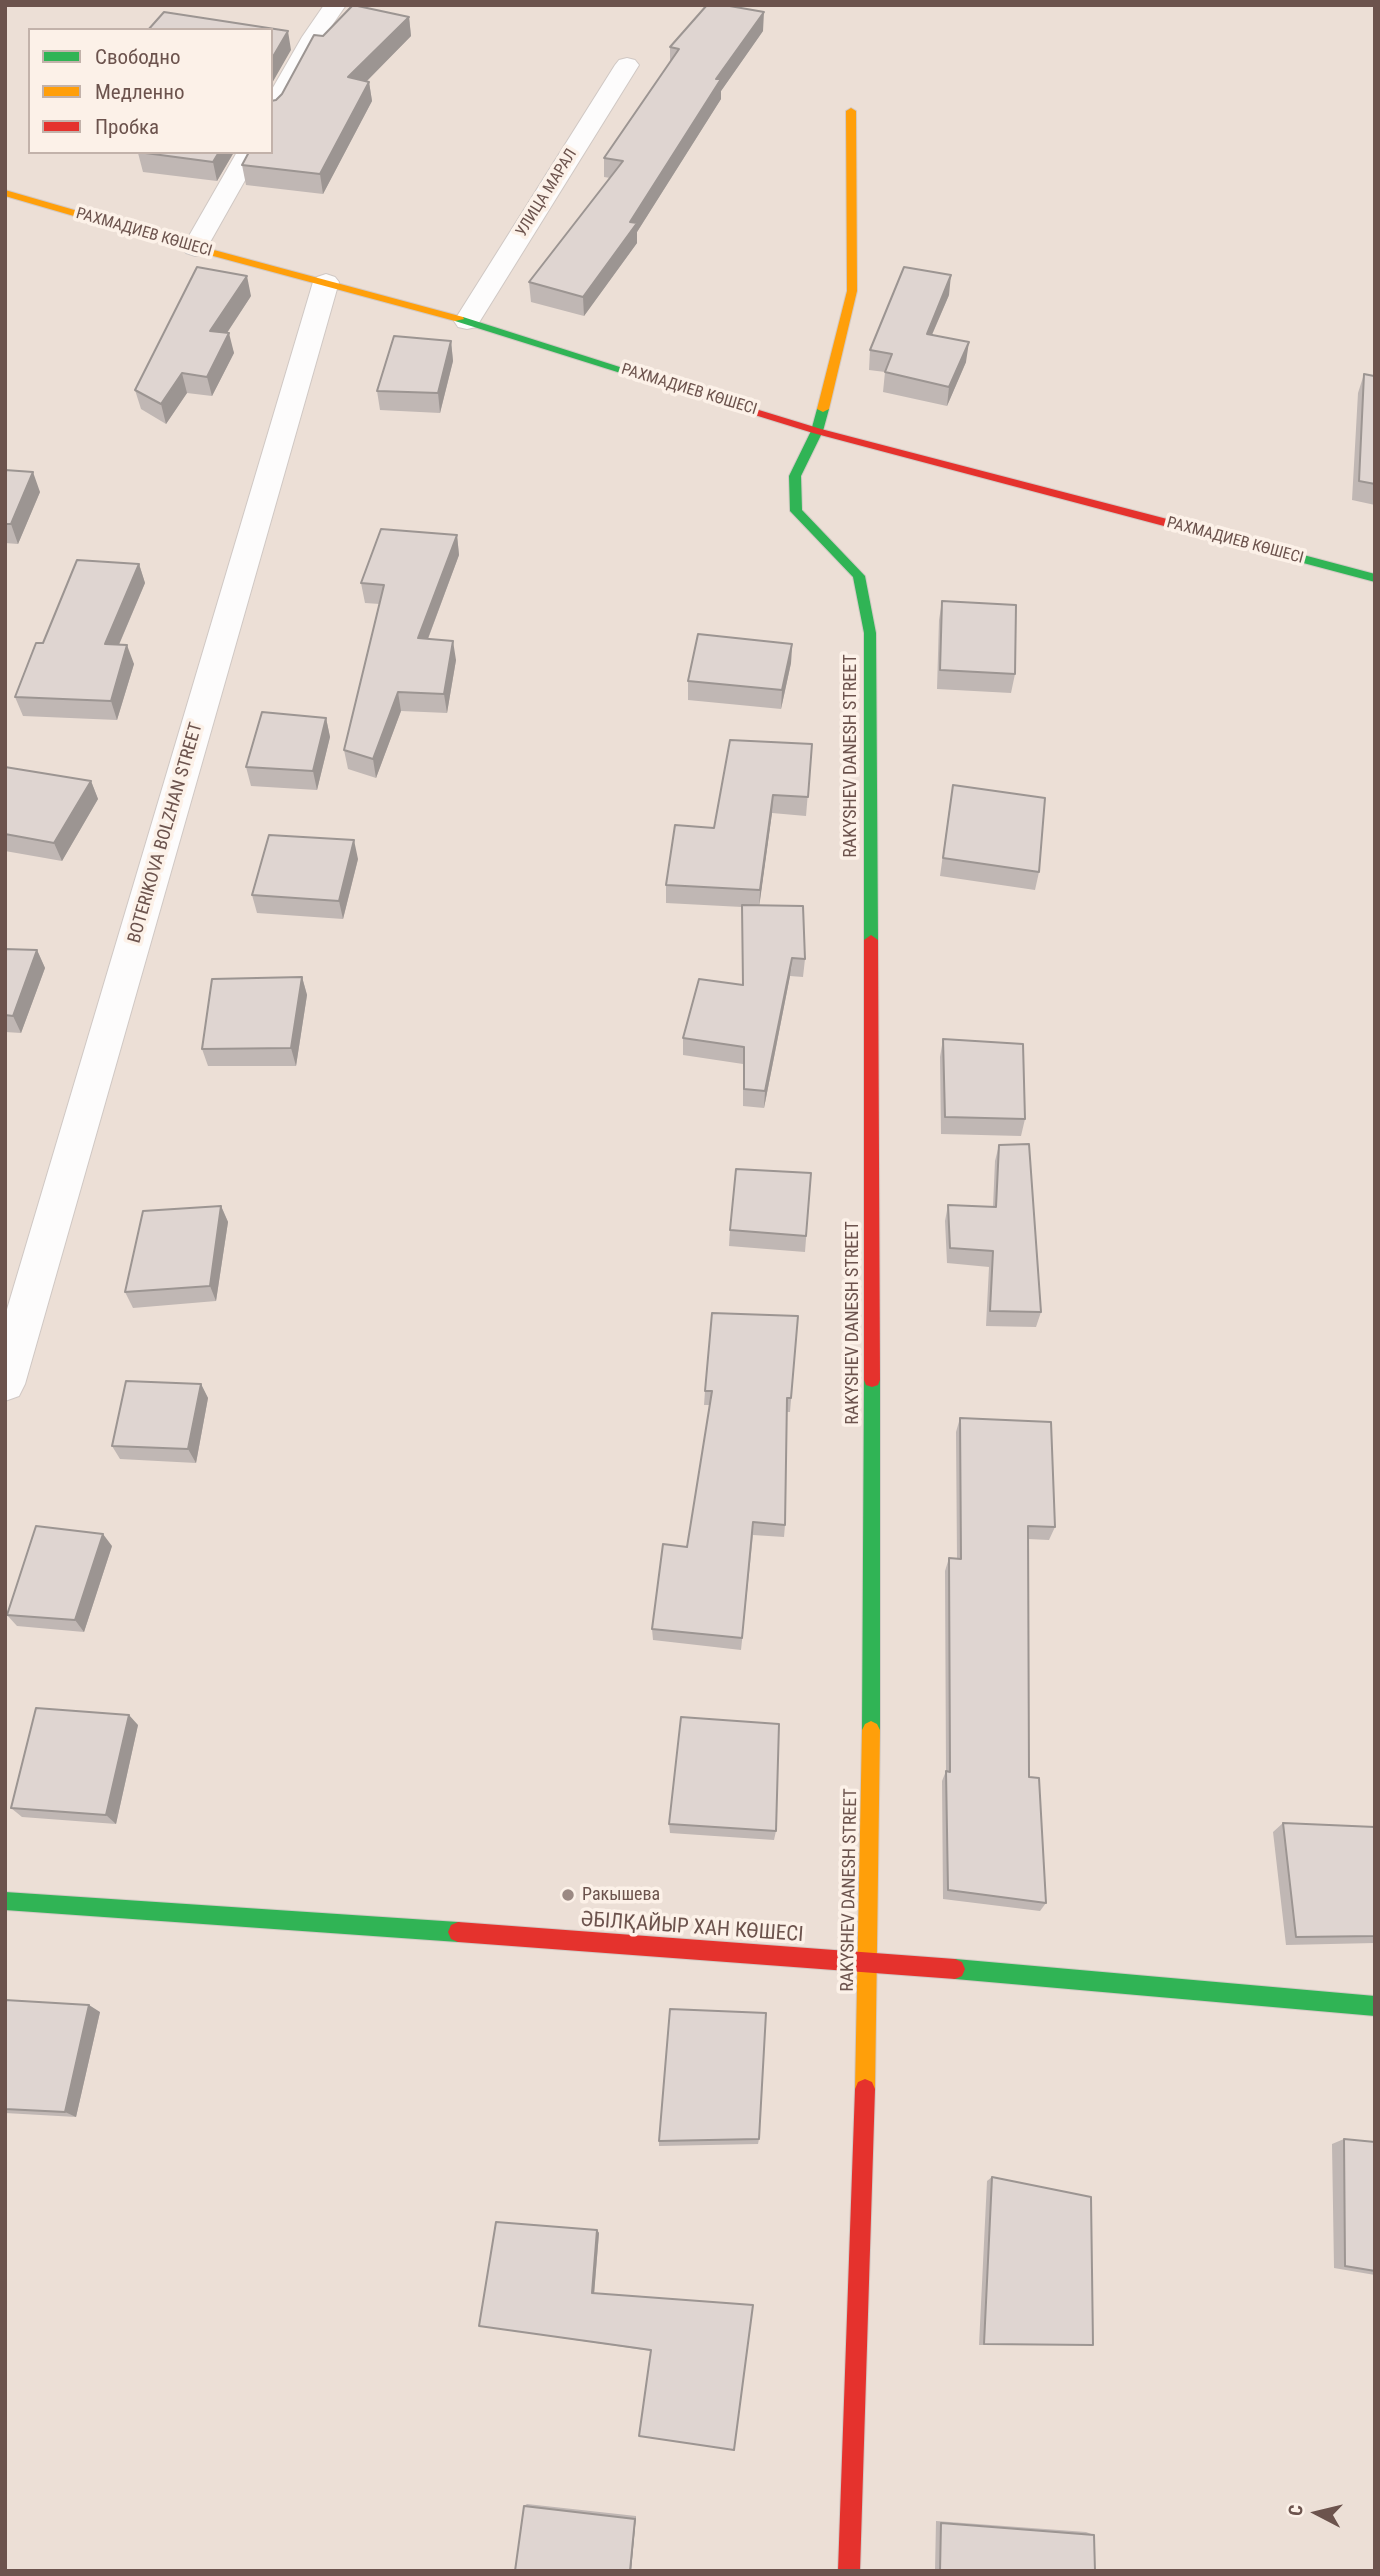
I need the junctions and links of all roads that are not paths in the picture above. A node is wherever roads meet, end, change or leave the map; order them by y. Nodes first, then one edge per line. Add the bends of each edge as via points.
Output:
1 (335, 5) edge
2 (627, 65) dead end
3 (273, 108) edge
4 (851, 111) dead end
5 (248, 154) edge
6 (5, 193) edge
7 (195, 248) junction
8 (326, 282) junction
9 (467, 321) junction
10 (817, 431) junction
11 (1375, 578) edge
12 (5, 1384) edge
13 (5, 1901) edge
14 (869, 1961) junction
15 (1375, 2006) edge
16 (849, 2571) edge

1 - 3 street
2 - 9 street, УЛИЦА МАРАЛ
4 - 10 street, RAKYSHEV DANESH STREET via 852,291
5 - 7 street
6 - 7 street, РАХМАДИЕВ КӨШЕСІ
7 - 8 street, РАХМАДИЕВ КӨШЕСІ
8 - 9 street, РАХМАДИЕВ КӨШЕСІ
8 - 12 street, BOTERIKOVA BOLZHAN STREET
9 - 10 street, РАХМАДИЕВ КӨШЕСІ
10 - 11 street, РАХМАДИЕВ КӨШЕСІ
10 - 14 street, RAKYSHEV DANESH STREET via 795,476 796,511 859,576 870,632 873,1563
13 - 14 street, ӘБІЛҚАЙЫР ХАН КӨШЕСІ
14 - 15 street, ӘБІЛҚАЙЫР ХАН КӨШЕСІ
14 - 16 street, RAKYSHEV DANESH STREET

